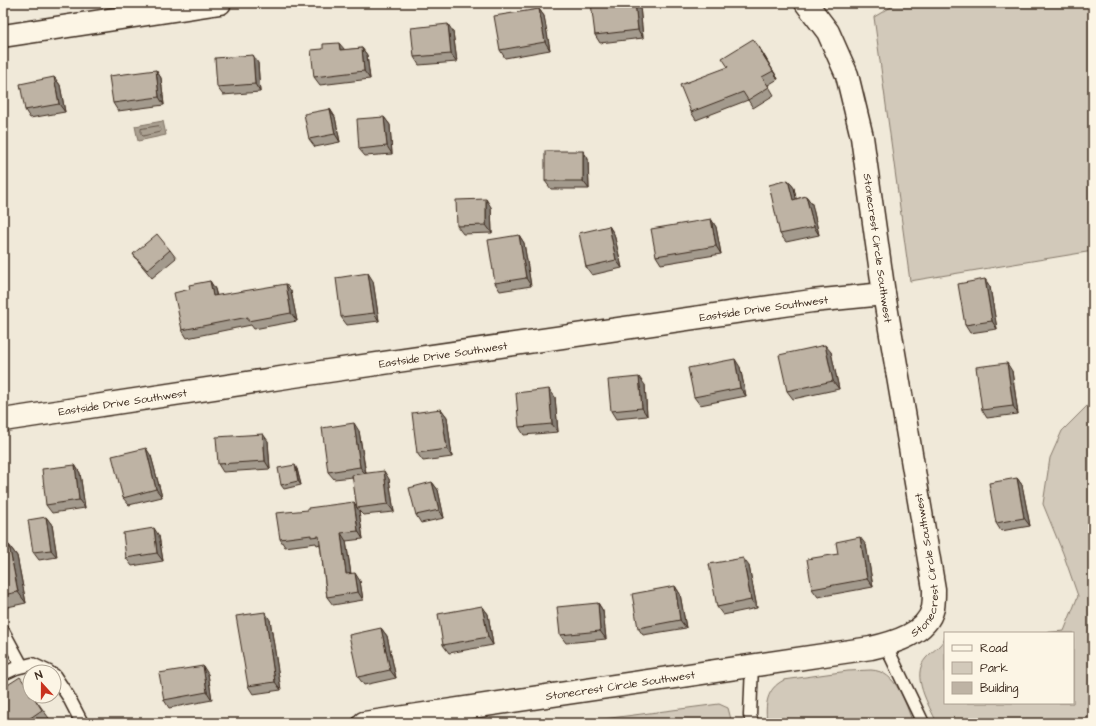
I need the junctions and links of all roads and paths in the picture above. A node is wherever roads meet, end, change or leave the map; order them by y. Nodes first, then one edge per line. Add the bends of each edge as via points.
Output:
1 (220, 3) edge
2 (806, 3) edge
3 (3, 36) edge
4 (884, 294) junction
5 (3, 420) edge
6 (3, 631) edge
7 (885, 644) junction
8 (752, 665) junction
9 (22, 666) joint
10 (3, 674) edge
11 (62, 687) edge
12 (82, 723) edge
13 (364, 723) edge
14 (752, 723) edge
15 (923, 723) edge

1 - 3 street
2 - 4 street, Stonecrest Circle Southwest via 828,32 847,75 862,137
4 - 5 street, Eastside Drive Southwest via 812,301
4 - 7 street, Stonecrest Circle Southwest via 934,589 933,609 923,626 897,641
6 - 9 lane
7 - 8 street, Stonecrest Circle Southwest
7 - 15 lane
8 - 13 street, Stonecrest Circle Southwest
8 - 14 lane
9 - 10 lane
11 - 12 lane

